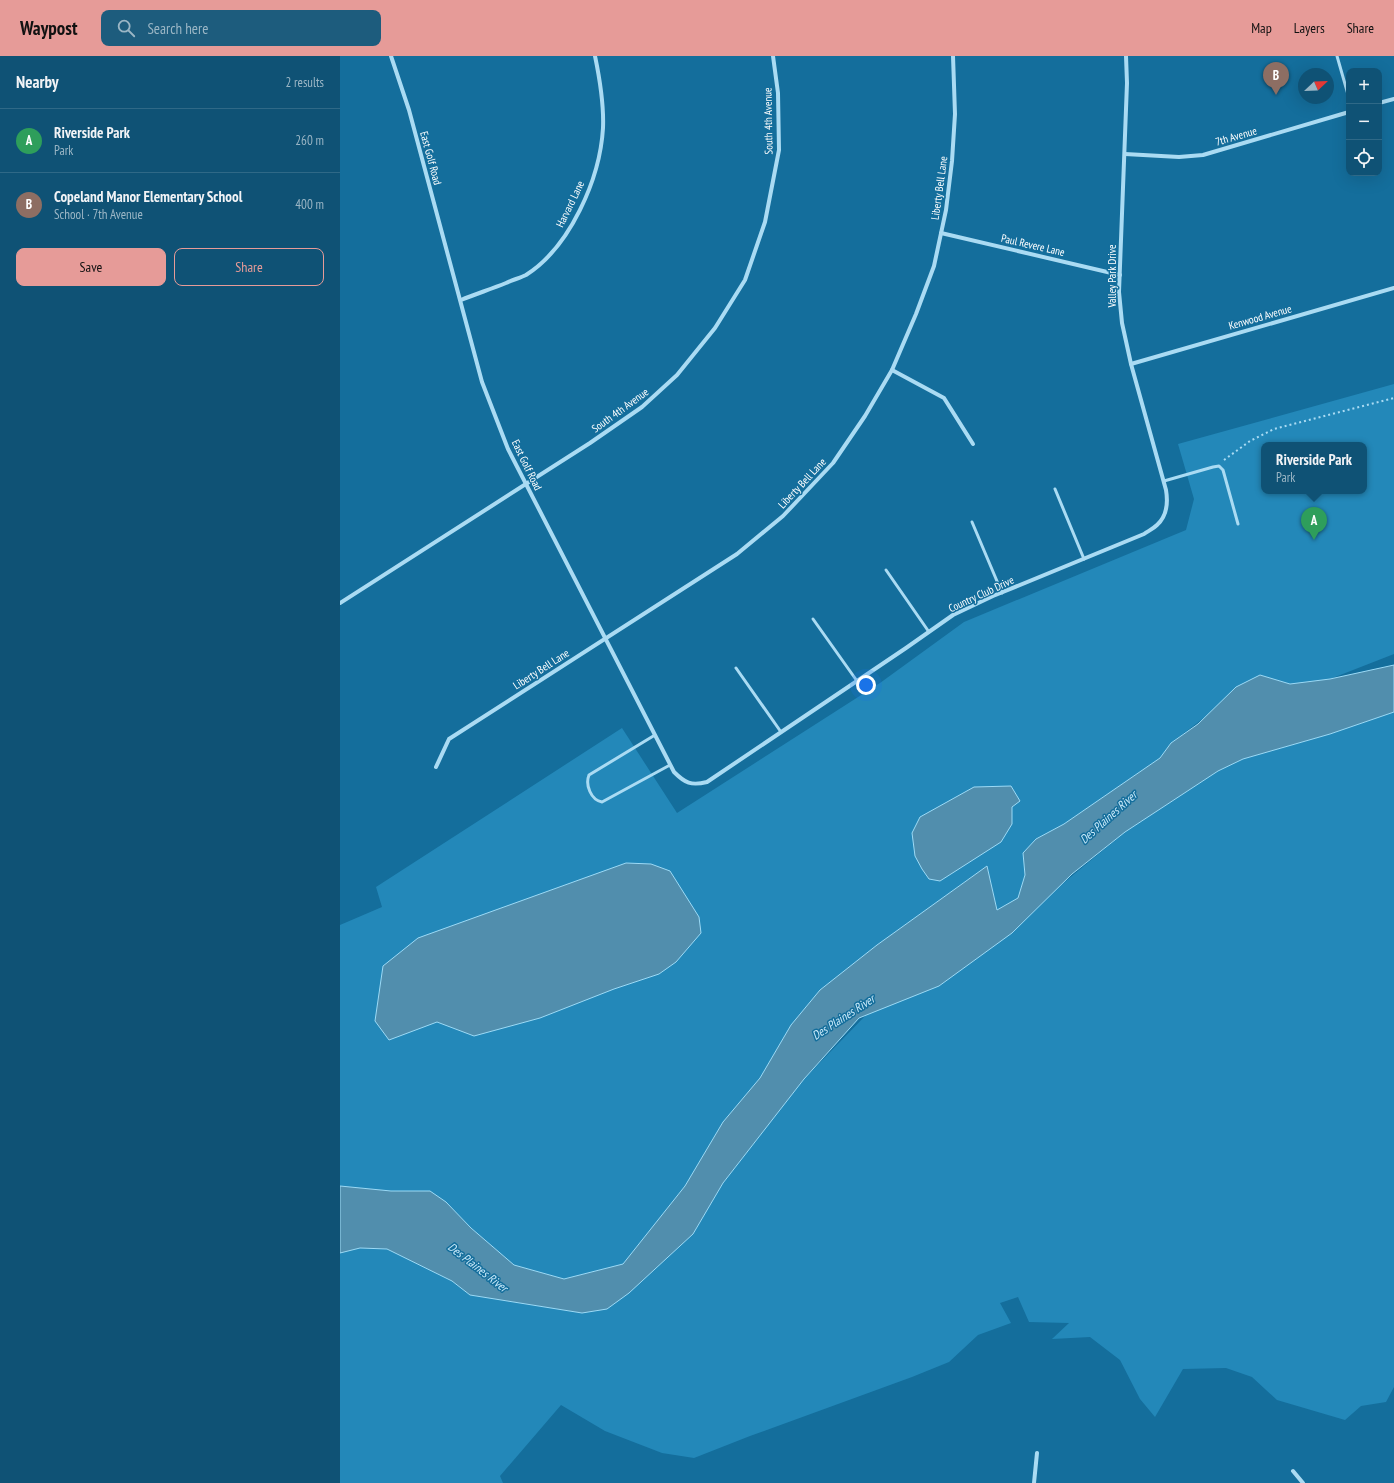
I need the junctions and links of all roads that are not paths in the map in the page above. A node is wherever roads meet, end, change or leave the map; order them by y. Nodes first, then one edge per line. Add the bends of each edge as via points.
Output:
1 (391, 56) edge
2 (595, 56) edge
3 (772, 56) edge
4 (953, 56) edge
5 (1126, 56) edge
6 (1338, 56) edge
7 (1346, 87) edge
8 (1394, 99) edge
9 (1382, 102) edge
10 (1346, 113) edge
11 (1124, 154) junction
12 (941, 233) junction
13 (1120, 276) junction
14 (1394, 288) edge
15 (461, 300) junction
16 (1131, 364) junction
17 (892, 370) junction
18 (973, 444) dead end
19 (1164, 481) junction
20 (526, 484) junction
21 (1055, 489) dead end
22 (1166, 490) joint
23 (972, 522) dead end
24 (1238, 524) dead end
25 (1084, 559) junction
26 (886, 570) dead end
27 (1002, 593) junction
28 (340, 603) edge
29 (813, 619) dead end
30 (929, 632) junction
31 (605, 639) junction
32 (736, 668) dead end
33 (857, 681) junction
34 (781, 732) junction
35 (655, 736) junction
36 (753, 750) joint
37 (670, 765) junction
38 (436, 767) dead end
39 (1037, 1453) dead end
40 (1293, 1471) dead end
41 (1034, 1483) edge
42 (1303, 1483) edge

1 - 15 street, East Golf Road via 409,110
2 - 15 street, Harvard Lane via 602,92 603,129 595,169 586,196 569,230 548,257 525,275
3 - 20 street, South 4th Avenue via 778,93 779,150 765,222 745,280 715,328 676,375 642,407
4 - 12 street, Liberty Bell Lane via 955,114 952,161
5 - 11 street, Valley Park Drive
6 - 7 lane
8 - 9 street
10 - 11 street, 7th Avenue via 1203,155 1179,157
11 - 13 street, Valley Park Drive
12 - 13 street, Paul Revere Lane
12 - 17 street, Liberty Bell Lane via 934,266
13 - 16 street, Valley Park Drive via 1122,324
14 - 16 street, Kenwood Avenue
15 - 20 street, East Golf Road via 482,382 508,449
16 - 19 street, Valley Park Drive
17 - 18 street via 944,398
17 - 31 street, Liberty Bell Lane via 833,463 783,516 737,554
19 - 22 street, Valley Park Drive
19 - 24 lane via 1219,466 1223,470
20 - 28 street, South 4th Avenue
20 - 31 street, East Golf Road
21 - 25 lane
22 - 25 street, Country Club Drive via 1165,513 1158,525 1144,534
23 - 27 lane
25 - 27 street, Country Club Drive
26 - 30 lane
27 - 30 street, Country Club Drive via 953,615
29 - 33 lane
30 - 33 street, Country Club Drive
31 - 35 street, East Golf Road
31 - 38 street, Liberty Bell Lane via 449,739
32 - 34 lane
33 - 34 street, Country Club Drive
34 - 36 street, Country Club Drive
35 - 37 street, East Golf Road
35 - 37 lane via 589,775 587,784 591,794 595,800 602,802
36 - 37 street, East Golf Road via 707,782 697,784 682,780
39 - 41 street
40 - 42 street

